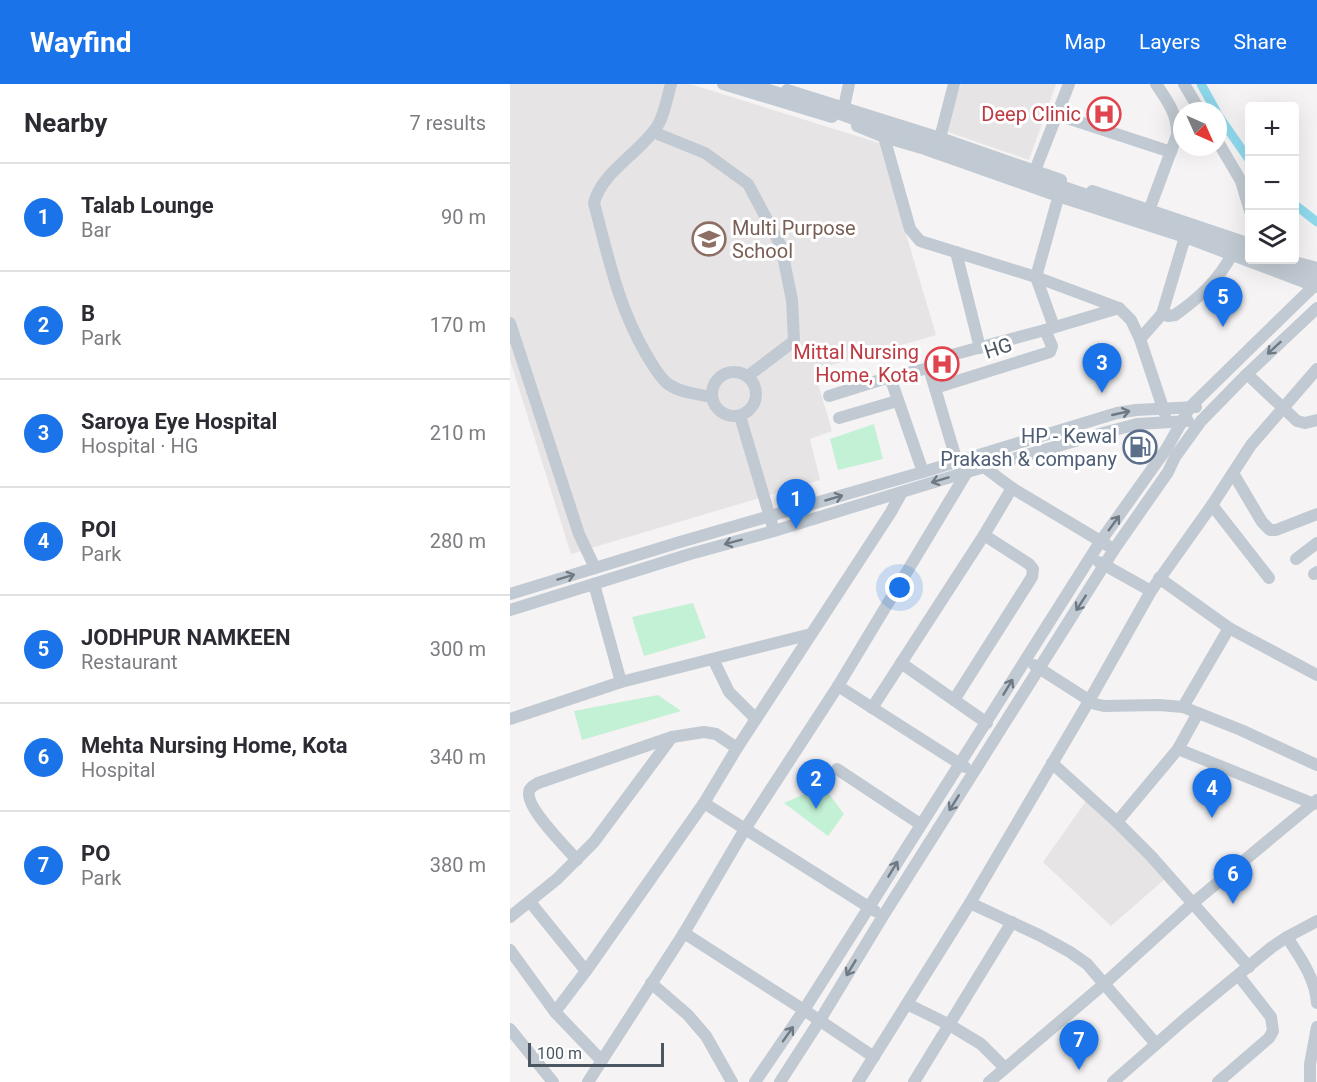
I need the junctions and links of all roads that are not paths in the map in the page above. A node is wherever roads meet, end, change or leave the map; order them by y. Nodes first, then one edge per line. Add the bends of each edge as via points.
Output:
1 (671, 84) edge
2 (723, 84) edge
3 (749, 84) edge
4 (769, 84) edge
5 (849, 84) edge
6 (954, 84) edge
7 (1069, 84) edge
8 (1143, 84) edge
9 (1184, 84) edge
10 (1158, 87) edge
11 (1195, 102) edge
12 (842, 113) junction
13 (1058, 115) junction
14 (654, 132) junction
15 (884, 136) junction
16 (940, 138) junction
17 (1171, 152) junction
18 (1226, 156) edge
19 (1035, 170) junction
20 (1064, 181) junction
21 (1030, 184) junction
22 (1058, 196) junction
23 (1149, 209) junction
24 (1250, 210) edge
25 (1144, 225) junction
26 (1185, 237) junction
27 (1245, 242) edge
28 (956, 252) junction
29 (1232, 254) junction
30 (1245, 256) edge
31 (1245, 257) edge
32 (1299, 263) edge
33 (1266, 264) edge
34 (1279, 264) edge
35 (1317, 268) edge
36 (1036, 278) junction
37 (1316, 282) edge
38 (1119, 308) junction
39 (1317, 308) edge
40 (1162, 314) junction
41 (510, 323) edge
42 (1050, 328) junction
43 (1140, 339) junction
44 (980, 348) junction
45 (929, 368) junction
46 (1317, 369) edge
47 (1247, 374) junction
48 (748, 376) junction
49 (890, 378) junction
50 (935, 388) junction
51 (829, 396) dead end
52 (712, 398) junction
53 (897, 401) junction
54 (1190, 406) junction
55 (1281, 407) junction
56 (1163, 408) junction
57 (1212, 410) junction
58 (740, 416) junction
59 (839, 418) dead end
60 (1181, 421) junction
61 (1201, 421) junction
62 (1316, 422) edge
63 (1168, 423) junction
64 (957, 462) junction
65 (984, 467) junction
66 (923, 472) junction
67 (967, 472) junction
68 (1233, 473) junction
69 (1012, 488) junction
70 (902, 492) junction
71 (1212, 505) junction
72 (1317, 514) edge
73 (770, 517) junction
74 (774, 531) junction
75 (984, 535) junction
76 (1100, 542) junction
77 (1317, 543) edge
78 (1115, 548) junction
79 (1091, 558) junction
80 (1296, 559) dead end
81 (1105, 566) junction
82 (595, 568) junction
83 (1159, 578) junction
84 (1269, 578) dead end
85 (594, 584) junction
86 (1150, 591) junction
87 (510, 594) edge
88 (510, 610) edge
89 (1229, 628) junction
90 (812, 634) junction
91 (713, 659) junction
92 (1026, 659) junction
93 (901, 663) junction
94 (1039, 668) junction
95 (1317, 675) edge
96 (621, 682) junction
97 (838, 686) junction
98 (954, 700) junction
99 (1089, 700) junction
100 (1183, 707) junction
101 (872, 708) junction
102 (1198, 713) junction
103 (510, 719) edge
104 (756, 720) junction
105 (987, 723) junction
106 (672, 737) junction
107 (737, 748) junction
108 (1178, 749) junction
109 (1052, 763) junction
110 (960, 764) junction
111 (1317, 765) edge
112 (837, 769) dead end
113 (974, 773) junction
114 (704, 802) junction
115 (1315, 802) edge
116 (1117, 822) junction
117 (920, 824) junction
118 (745, 829) junction
119 (577, 860) junction
120 (530, 902) junction
121 (970, 903) junction
122 (1193, 903) junction
123 (870, 908) junction
124 (883, 916) junction
125 (510, 917) edge
126 (1317, 921) edge
127 (1012, 922) junction
128 (684, 933) junction
129 (1287, 937) junction
130 (510, 950) edge
131 (1249, 967) junction
132 (586, 971) junction
133 (1239, 976) junction
134 (651, 983) junction
135 (1104, 984) junction
136 (1317, 1003) edge
137 (907, 1004) junction
138 (804, 1010) junction
139 (555, 1012) junction
140 (820, 1020) junction
141 (948, 1024) junction
142 (1317, 1027) edge
143 (510, 1029) edge
144 (1156, 1044) junction
145 (874, 1057) junction
146 (602, 1061) junction
147 (1005, 1068) junction
148 (553, 1082) edge
149 (588, 1082) edge
150 (732, 1082) edge
151 (755, 1082) edge
152 (780, 1082) edge
153 (858, 1082) edge
154 (914, 1082) edge
155 (989, 1082) edge
156 (1113, 1082) edge
157 (1218, 1082) edge
158 (1310, 1082) edge

1 - 14 street
2 - 12 street
3 - 30 street, bridge via 969,154
4 - 12 street
5 - 12 street
6 - 16 street
7 - 13 street
8 - 10 street
9 - 11 street
10 - 17 street via 1178,123
12 - 15 street
12 - 16 street
13 - 17 street
13 - 19 street
14 - 48 street via 705,153 748,184 781,246 792,300 794,341
14 - 52 street via 604,181 594,203 622,305 658,374 683,392
15 - 21 street
15 - 28 street via 910,229 920,241
16 - 19 street
17 - 23 street
18 - 24 street via 1241,181
19 - 20 street
19 - 21 street
20 - 22 street
20 - 23 street
21 - 22 street
22 - 25 street
22 - 36 street
23 - 25 street
23 - 27 street
25 - 26 street
26 - 29 street
26 - 40 street
28 - 36 street
28 - 44 street
29 - 31 street
29 - 40 street via 1225,269 1206,290 1175,315
32 - 35 street
33 - 37 street
34 - 37 street via 1310,275
36 - 38 street
36 - 42 street
37 - 54 street
38 - 42 street
38 - 43 street via 1131,320
39 -> 47 street
40 - 43 street
41 - 82 street via 579,534
42 - 44 street
42 - 50 street, HG via 1050,352
43 - 56 street
44 - 45 street via 937,358
45 - 49 street
45 - 50 street
46 - 55 street
47 - 55 street
47 - 57 street
48 - 52 street via 731,372 723,375 712,389
48 - 58 street via 757,392 756,400
49 - 51 street
49 - 53 street
50 - 64 street
52 - 58 street via 720,412
53 - 59 street
53 - 66 street
54 - 56 street
54 - 57 street
54 - 60 street
55 - 62 street via 1297,421
55 - 68 street
56 - 63 street
64 -> 56 street via 1117,413
57 - 61 street
58 - 73 street
60 - 61 street
60 - 63 street
76 -> 60 street via 1158,462
61 - 78 street
63 - 65 street via 1137,424
64 - 66 street
65 - 67 street
65 - 69 street
73 -> 66 street
67 -> 70 street
67 - 97 street
68 - 71 street
68 - 72 street via 1270,530
69 - 75 street
69 - 76 street
70 - 74 street
70 - 90 street
71 - 83 street
71 - 84 street
73 - 74 street
73 - 82 street
74 -> 85 street
75 - 93 street
75 - 98 street via 1029,564 1032,577
76 - 78 street
76 - 79 street
77 - 80 street
78 - 81 street
79 - 81 street
79 - 92 street
81 - 86 street
81 -> 94 street
87 -> 82 street
83 - 86 street
83 - 89 street
85 - 88 street
85 - 96 street
86 - 99 street
89 - 95 street
89 - 100 street
90 - 91 street
90 - 104 street
91 - 96 street
91 - 104 street via 729,692
92 - 94 street
105 -> 92 street
93 - 98 street
93 - 101 street
94 - 99 street
94 - 113 street
96 - 103 street
97 - 101 street
97 - 118 street
98 - 105 street
99 - 100 street via 1104,706
99 - 109 street
100 - 102 street
101 - 110 street
102 - 108 street
102 - 111 street
104 - 107 street
105 - 110 street
106 - 107 street via 716,734
106 - 119 street
106 - 119 street via 537,783 530,789 535,811
107 - 114 street
108 - 115 street
108 - 116 street
109 - 116 street
109 - 121 street
110 - 113 street
110 - 117 street
112 - 117 street
113 -> 124 street
114 - 118 street
114 - 132 street
115 - 122 street
116 - 122 street
123 -> 117 street
118 - 123 street
118 - 128 street
119 - 120 street
120 - 125 street
120 - 132 street
121 - 127 street
121 - 137 street
122 - 131 street
122 - 135 street
123 - 124 street
123 - 138 street
124 -> 140 street
126 - 129 street
127 - 135 street via 1070,952
127 - 141 street
128 - 134 street
128 - 138 street
129 - 131 street
129 - 136 street via 1310,973
130 - 139 street
131 - 133 street
132 - 139 street
133 - 144 street
133 - 157 street via 1271,1017 1273,1031
134 - 146 street
134 - 150 street via 706,1036
135 - 144 street
135 - 147 street
137 - 141 street
137 - 145 street
138 - 140 street
151 -> 138 street
139 - 146 street
140 - 145 street
140 - 152 street
141 - 147 street via 981,1044
141 - 154 street
142 - 158 street
143 - 148 street
144 - 156 street
145 - 153 street
146 - 149 street
147 - 155 street

